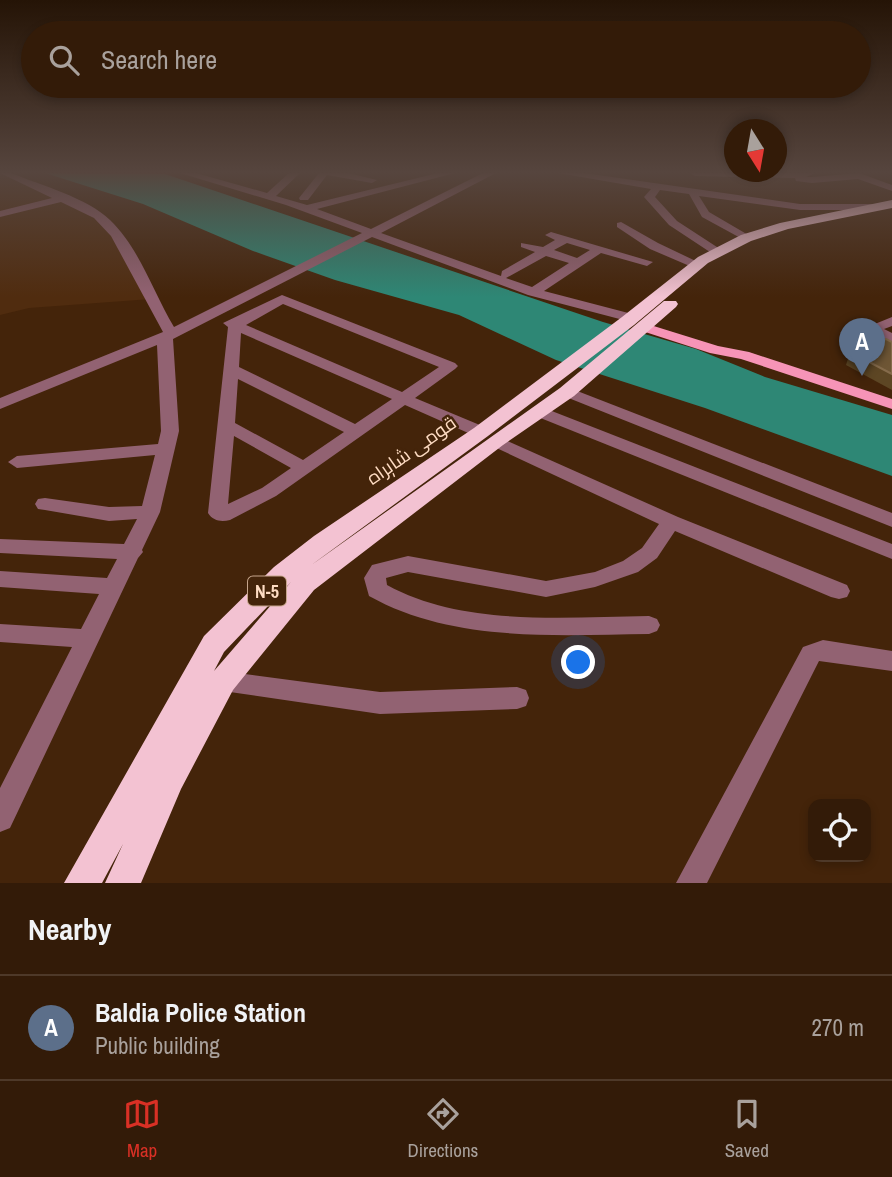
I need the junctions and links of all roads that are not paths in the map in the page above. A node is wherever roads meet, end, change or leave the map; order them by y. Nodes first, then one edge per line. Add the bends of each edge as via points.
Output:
1 (93, 214) edge
2 (328, 214) edge
3 (407, 214) edge
4 (663, 214) edge
5 (707, 214) edge
6 (848, 214) edge
7 (862, 214) edge
8 (621, 225) dead end
9 (369, 233) junction
10 (551, 235) dead end
11 (747, 238) junction
12 (565, 239) junction
13 (525, 245) dead end
14 (600, 248) junction
15 (544, 251) junction
16 (716, 252) junction
17 (578, 262) junction
18 (647, 262) dead end
19 (703, 266) junction
20 (506, 274) dead end
21 (533, 292) junction
22 (210, 315) junction
23 (892, 321) edge
24 (639, 323) junction
25 (235, 325) junction
26 (169, 334) junction
27 (892, 339) edge
28 (231, 369) junction
29 (556, 387) junction
30 (403, 399) junction
31 (0, 404) edge
32 (892, 404) edge
33 (538, 411) junction
34 (226, 425) junction
35 (356, 431) junction
36 (489, 436) junction
37 (166, 449) junction
38 (17, 462) dead end
39 (303, 467) junction
40 (45, 504) dead end
41 (150, 512) junction
42 (892, 520) edge
43 (671, 522) junction
44 (0, 546) edge
45 (333, 549) junction
46 (133, 552) junction
47 (892, 552) edge
48 (0, 579) edge
49 (113, 587) junction
50 (839, 591) dead end
51 (649, 625) dead end
52 (0, 633) edge
53 (86, 639) junction
54 (892, 661) edge
55 (223, 681) junction
56 (517, 698) dead end
57 (0, 818) edge
58 (82, 883) edge
59 (123, 883) edge
60 (691, 883) edge

1 - 26 street via 103,219 135,263
2 - 9 street
3 - 9 street
4 - 16 street
5 - 11 street
6 - 11 highway, قومی شاہراہ / N-5
7 - 19 highway, قومی شاہراہ / N-5 via 757,244
8 - 19 street via 653,246
9 - 21 street
9 - 22 street
10 - 12 street
11 - 16 highway, قومی شاہراہ / N-5
12 - 14 street
12 - 15 street
13 - 15 street
14 - 17 street
14 - 18 street
15 - 17 street
15 - 20 street
16 - 19 highway, قومی شاہراہ / N-5
17 - 21 street
19 - 24 highway, قومی شاہراہ / N-5
19 - 24 highway, قومی شاہراہ / N-5
21 - 24 street
22 - 25 street
22 - 26 street
23 - 27 street via 872,328
24 - 29 highway, قومی شاہراہ / N-5
24 - 32 main road
25 - 28 street
25 - 30 street
25 - 30 street via 282,299 450,366
26 - 31 street
26 - 37 street via 164,341 170,432
28 - 34 street
28 - 35 street
29 - 33 highway, قومی شاہراہ / N-5
29 - 36 highway, قومی شاہراہ / N-5
29 - 42 street
30 - 35 street
30 - 36 street
33 - 36 highway, قومی شاہراہ / N-5
33 - 47 street
34 - 39 street
34 - 39 street via 218,513 231,513
35 - 39 street
36 - 43 street
36 - 45 highway, قومی شاہراہ / N-5
37 - 38 street
37 - 41 street
40 - 41 street via 109,514
41 - 46 street
43 - 50 street
43 - 51 street via 643,560 569,585 547,589 408,564 380,570 375,578 377,590 392,602 454,618 523,625
44 - 46 street
45 - 55 highway, قومی شاہراہ / N-5
45 - 58 highway, قومی شاہراہ / N-5 via 284,574 214,644
46 - 49 street
48 - 49 street
49 - 53 street
52 - 53 street
53 - 57 street
54 - 60 street via 823,649 811,654
55 - 56 street via 380,703
55 - 59 highway, قومی شاہراہ / N-5 via 169,780

